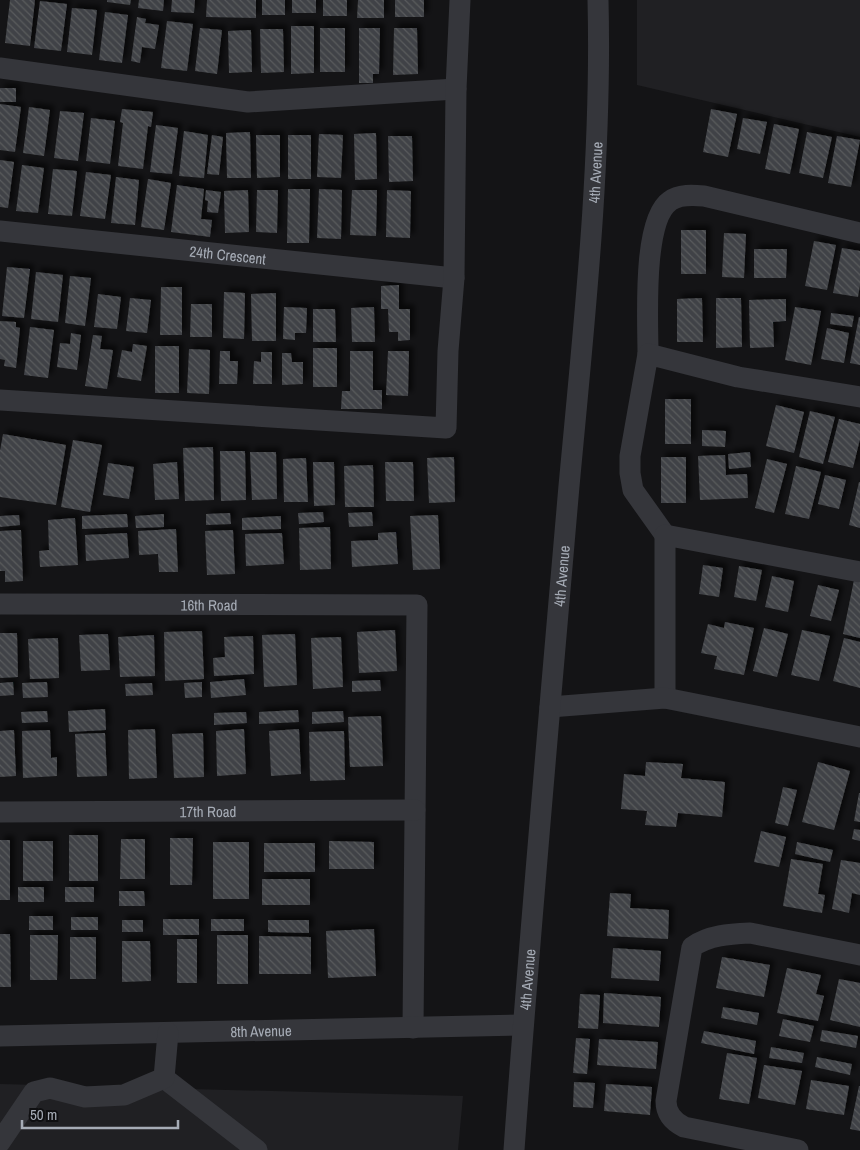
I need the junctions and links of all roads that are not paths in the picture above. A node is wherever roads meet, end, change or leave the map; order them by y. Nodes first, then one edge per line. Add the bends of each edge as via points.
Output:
1 (460, 0) edge
2 (598, 0) edge
3 (0, 68) edge
4 (456, 89) junction
5 (0, 231) edge
6 (860, 233) edge
7 (454, 278) junction
8 (648, 354) junction
9 (860, 397) edge
10 (0, 400) edge
11 (665, 534) junction
12 (860, 572) edge
13 (0, 604) edge
14 (664, 698) junction
15 (550, 707) junction
16 (860, 737) edge
17 (415, 810) junction
18 (0, 812) edge
19 (860, 956) edge
20 (523, 1025) junction
21 (413, 1028) junction
22 (168, 1033) junction
23 (0, 1036) edge
24 (164, 1078) junction
25 (0, 1142) edge
26 (258, 1150) edge
27 (514, 1150) edge
28 (798, 1150) edge

1 - 4 street
2 - 15 street, 4th Avenue via 600,57 594,210
3 - 4 street via 248,102
4 - 7 street
5 - 7 street, 24th Crescent
6 - 8 street via 704,196 687,195 670,200 660,212 648,260
7 - 10 street via 446,428
8 - 9 street via 738,377
8 - 11 street via 630,456 630,473 633,490
11 - 12 street
11 - 14 street
13 - 17 street, 16th Road via 417,605
14 - 15 street
14 - 16 street
15 - 20 street, 4th Avenue
17 - 18 street, 17th Road
17 - 21 street
19 - 28 street via 750,933 703,940 692,947 666,1109 676,1123 684,1127
20 - 21 street, 8th Avenue
20 - 27 street, 4th Avenue
21 - 22 street, 8th Avenue
22 - 23 street, 8th Avenue
22 - 24 street
24 - 25 street via 124,1095 85,1097 50,1088 34,1092
24 - 26 street

